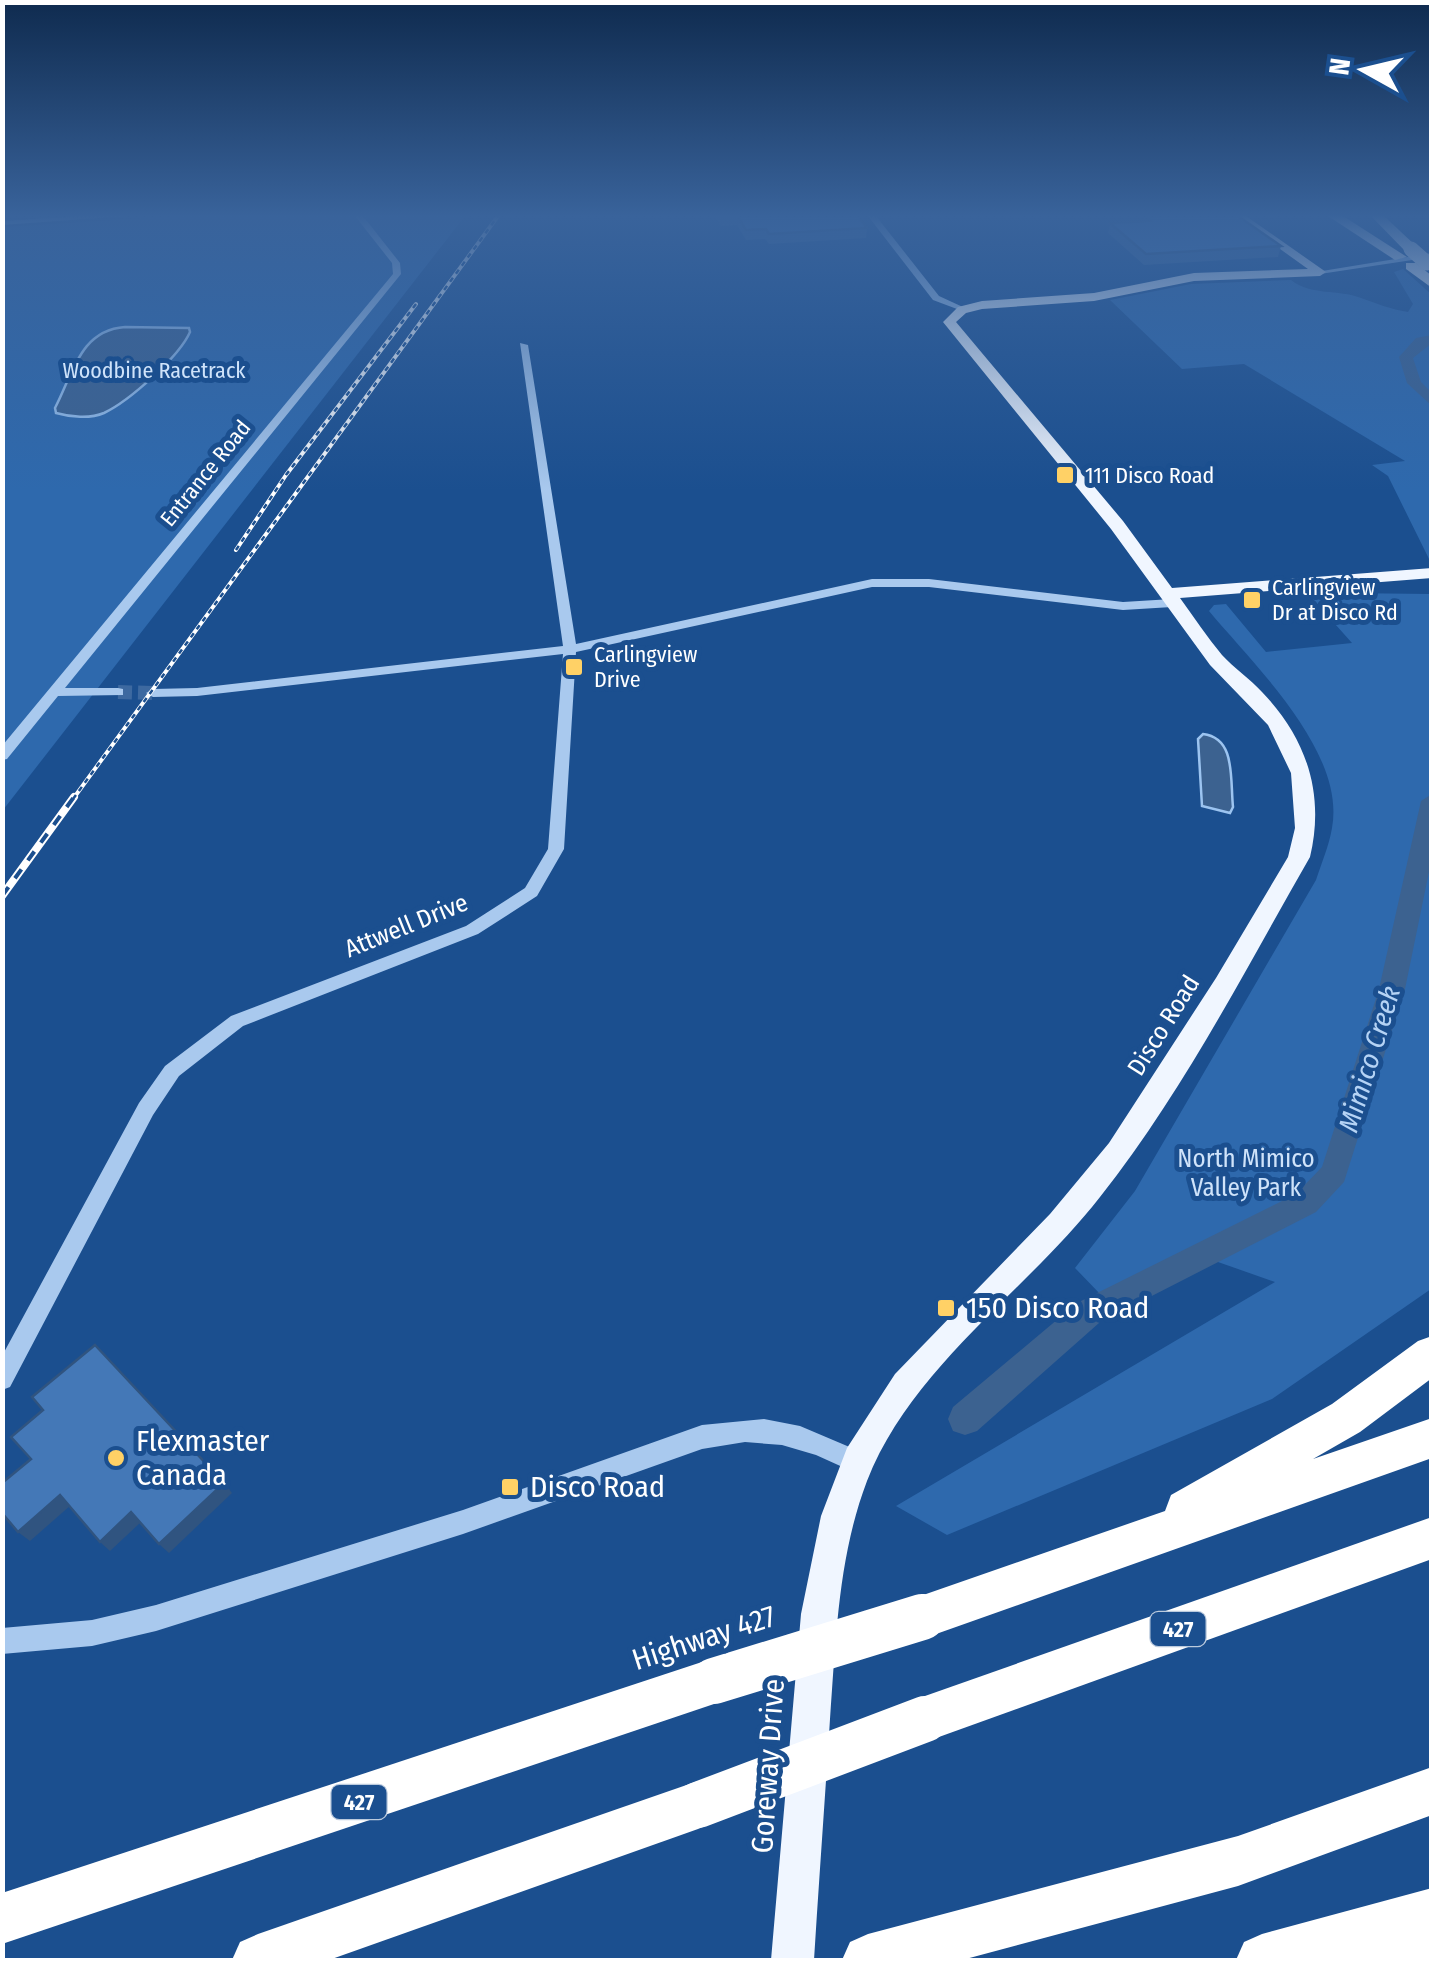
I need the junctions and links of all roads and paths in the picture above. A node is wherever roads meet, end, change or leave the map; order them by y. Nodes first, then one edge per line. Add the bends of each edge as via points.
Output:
1 (369, 308) edge
2 (957, 308) edge
3 (987, 308) edge
4 (962, 310) junction
5 (523, 345) dead end
6 (1432, 573) edge
7 (1177, 598) junction
8 (570, 649) junction
9 (55, 692) junction
10 (118, 692) tunnel mouth
11 (153, 692) tunnel mouth
12 (2, 756) edge
13 (1432, 1354) edge
14 (2, 1379) edge
15 (1432, 1438) edge
16 (858, 1462) junction
17 (1432, 1538) edge
18 (1122, 1547) junction
19 (2, 1641) edge
20 (1432, 1791) edge
21 (1432, 1914) edge
22 (2, 1920) edge
23 (1432, 1949) edge
24 (885, 1956) edge
25 (258, 1960) edge
26 (792, 1960) edge
27 (1262, 1960) edge
28 (1352, 1960) edge

1 - 9 street, Entrance Road
2 - 4 street
3 - 4 main road
4 - 7 main road, Disco Road via 951,318 952,330
5 - 8 street, Attwell Drive
6 - 7 main road
7 - 8 street via 1123,606 872,583
7 - 16 main road, Disco Road via 1217,661 1286,736 1303,774 1309,817 1299,857 1120,1149 900,1392
8 - 11 street
8 - 14 street, Attwell Drive via 556,848 531,892 472,930 237,1021 172,1071
9 - 10 street
9 - 12 street, Entrance Road
13 - 18 highway via 1346,1418
15 - 18 highway, Highway 427 / 427
16 - 19 street via 787,1432 738,1428 156,1618 92,1633
16 - 26 main road, Goreway Drive via 827,1560
17 - 25 highway, 427, bridge
18 - 22 highway, Highway 427 / 427, bridge
20 - 24 highway via 1238,1861
21 - 27 highway
23 - 28 highway

